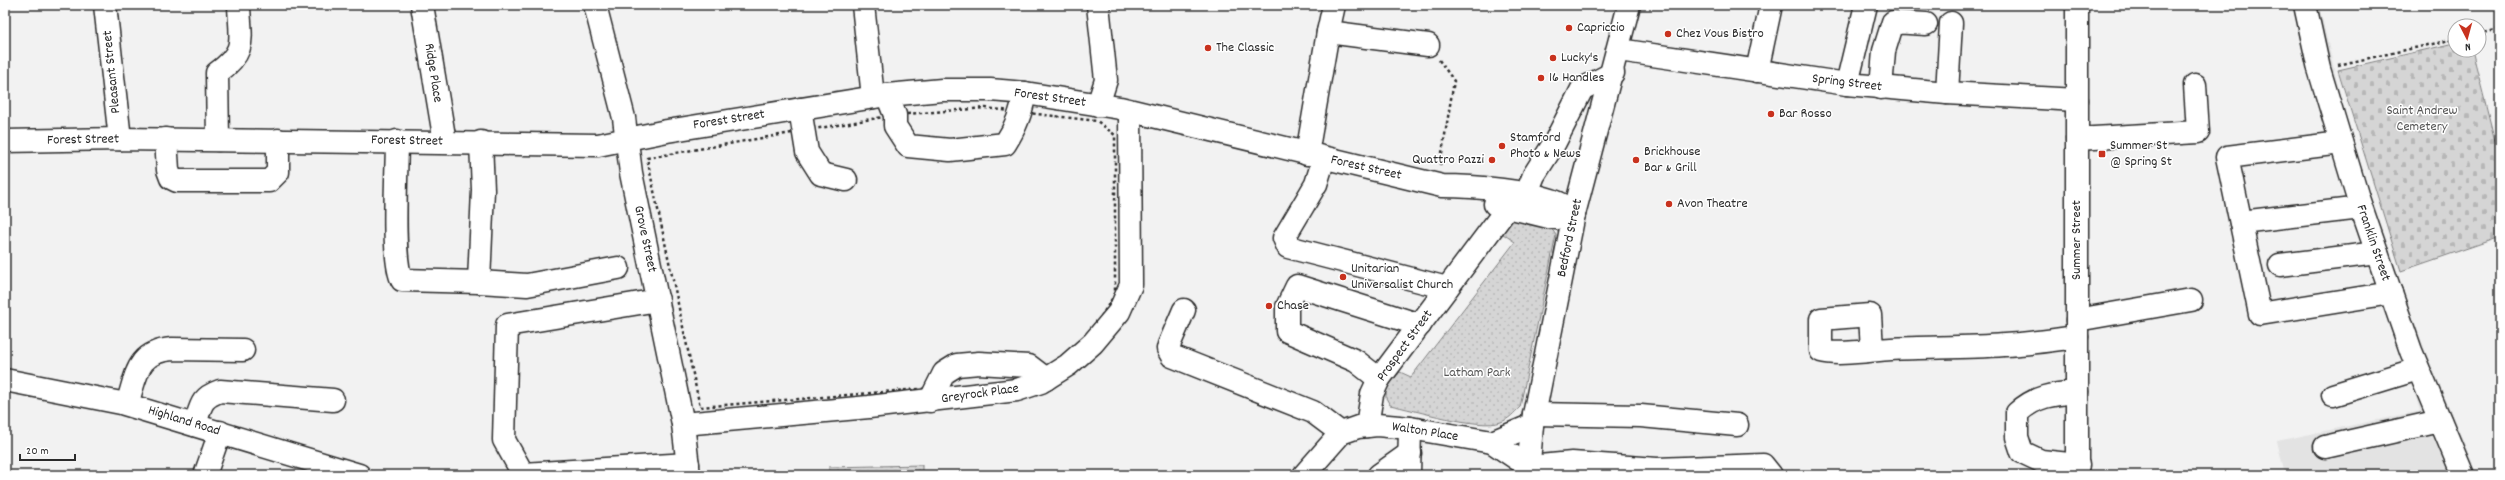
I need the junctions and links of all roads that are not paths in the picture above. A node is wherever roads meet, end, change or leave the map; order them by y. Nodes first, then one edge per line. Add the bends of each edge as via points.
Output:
1 (105, 5) edge
2 (239, 5) edge
3 (422, 5) edge
4 (596, 5) edge
5 (864, 5) edge
6 (1098, 5) edge
7 (1334, 5) edge
8 (1629, 5) edge
9 (1771, 5) edge
10 (1866, 5) edge
11 (2077, 5) edge
12 (2305, 5) edge
13 (1951, 23) dead end
14 (1926, 24) dead end
15 (1328, 32) junction
16 (1428, 45) road end
17 (1619, 50) junction
18 (1757, 71) junction
19 (1613, 73) junction
20 (1847, 84) junction
21 (2195, 85) dead end
22 (1881, 88) junction
23 (1025, 93) junction
24 (1947, 94) junction
25 (880, 96) junction
26 (2077, 100) junction
27 (1098, 105) junction
28 (800, 109) junction
29 (1130, 111) junction
30 (627, 138) junction
31 (120, 139) junction
32 (166, 139) junction
33 (2077, 139) junction
34 (218, 140) junction
35 (278, 140) junction
36 (5, 141) edge
37 (397, 141) junction
38 (445, 142) junction
39 (481, 142) junction
40 (2341, 142) junction
41 (1316, 156) junction
42 (846, 180) dead end
43 (1515, 198) junction
44 (2361, 208) junction
45 (1574, 214) junction
46 (2242, 222) junction
47 (2377, 253) junction
48 (2280, 265) dead end
49 (618, 268) dead end
50 (479, 282) junction
51 (1447, 288) junction
52 (2391, 293) junction
53 (658, 300) junction
54 (2191, 300) dead end
55 (1184, 310) dead end
56 (1420, 325) junction
57 (2077, 329) junction
58 (243, 350) dead end
59 (1872, 350) dead end
60 (2418, 369) junction
61 (1042, 375) junction
62 (5, 380) edge
63 (1379, 380) junction
64 (2077, 392) junction
65 (933, 394) junction
66 (2333, 395) dead end
67 (333, 400) dead end
68 (127, 404) junction
69 (1533, 419) junction
70 (2440, 421) junction
71 (195, 424) junction
72 (683, 424) junction
73 (1737, 425) dead end
74 (1410, 428) junction
75 (1356, 429) junction
76 (220, 432) junction
77 (1492, 442) junction
78 (2324, 447) dead end
79 (1410, 453) junction
80 (689, 470) edge
81 (2078, 470) edge
82 (1529, 471) edge
83 (205, 475) edge
84 (359, 475) edge
85 (1304, 475) edge
86 (1379, 475) edge
87 (1408, 475) edge
88 (1771, 475) edge
89 (2463, 475) edge

1 - 31 street, Pleasant Street
2 - 34 street via 240,50 232,62 217,73
3 - 38 street, Ridge Place
4 - 30 street, Grove Street via 622,106
5 - 25 street
6 - 27 street via 1106,80
7 - 15 street
8 - 17 street, Bedford Street
9 - 18 street
10 - 20 street
11 - 26 street, Summer Street
12 - 40 street, Franklin Street via 2319,69
13 - 24 street
14 - 22 street via 1894,22 1884,51
15 - 16 street
15 - 41 street
17 - 18 street, Spring Street
17 - 19 street, Bedford Street
18 - 20 street, Spring Street
19 - 43 street, Prospect Street via 1582,89 1555,142 1534,175
19 - 45 street, Bedford Street
20 - 22 street, Spring Street
21 - 33 street via 2198,132
22 - 24 street, Spring Street
23 - 25 street, Forest Street via 942,90
23 - 25 street via 1014,130 1005,144 950,150 908,146 895,126 895,115
23 - 27 street, Forest Street
24 - 26 street, Spring Street
25 - 28 street, Forest Street
26 - 33 street, Summer Street
27 - 29 street, Forest Street
28 - 30 street, Forest Street
28 - 42 street via 807,152 821,174
29 - 41 street, Forest Street
29 - 61 street, Greyrock Place via 1131,285 1119,312 1093,343 1068,365
30 - 39 street, Forest Street via 598,144
30 - 53 street, Grove Street via 631,173
31 - 32 street, Forest Street
31 - 36 street, Forest Street
32 - 34 street, Forest Street
32 - 35 street via 168,170 171,178 177,181 269,181 278,172
33 - 57 street, Summer Street
34 - 35 street, Forest Street
35 - 37 street, Forest Street
37 - 38 street, Forest Street
37 - 50 street via 397,251 398,273 402,280
38 - 39 street, Forest Street
39 - 50 street
40 - 44 street, Franklin Street
40 - 46 street via 2226,157
41 - 43 street, Forest Street via 1440,186 1457,194
41 - 51 street via 1316,184 1284,238 1288,247
43 - 45 street, Forest Street via 1557,218
43 - 51 street, Prospect Street
44 - 46 street
44 - 47 street, Franklin Street
45 - 69 street, Bedford Street
46 - 52 street via 2260,314
47 - 48 street
47 - 52 street, Franklin Street
49 - 50 street via 527,285
51 - 56 street, Prospect Street
52 - 60 street, Franklin Street
53 - 72 street, Grove Street
53 - 80 street via 507,326 504,440 523,474
54 - 57 street
55 - 75 street via 1169,345 1168,349 1172,356
56 - 63 street, Prospect Street
56 - 63 street via 1297,286 1287,307 1287,331 1356,361
57 - 59 street via 2005,345
57 - 64 street, Summer Street
58 - 68 street via 172,349 161,350 147,356 139,368
60 - 66 street
60 - 70 street, Franklin Street
61 - 65 street, Greyrock Place via 1017,390
61 - 65 street via 1029,366 979,363 957,365 944,373
62 - 68 street, Highland Road
63 - 75 street, Prospect Street
64 - 81 street, Summer Street
64 - 81 street via 2044,395 2028,403 2017,413 2017,437 2022,452 2041,461
65 - 72 street, Greyrock Place
67 - 71 street via 220,391 202,402
68 - 71 street, Highland Road
69 - 73 street via 1641,416
69 - 77 street
69 - 82 street, Bedford Street
70 - 78 street
70 - 89 street, Franklin Street
71 - 76 street, Highland Road
72 - 80 street, Grove Street
74 - 75 street, Walton Place
74 - 77 street, Walton Place
74 - 79 street
75 - 85 street
76 - 83 street
76 - 84 street, Highland Road
77 - 82 street, Walton Place
79 - 86 street
79 - 87 street
82 - 88 street via 1572,463 1658,468 1764,465

